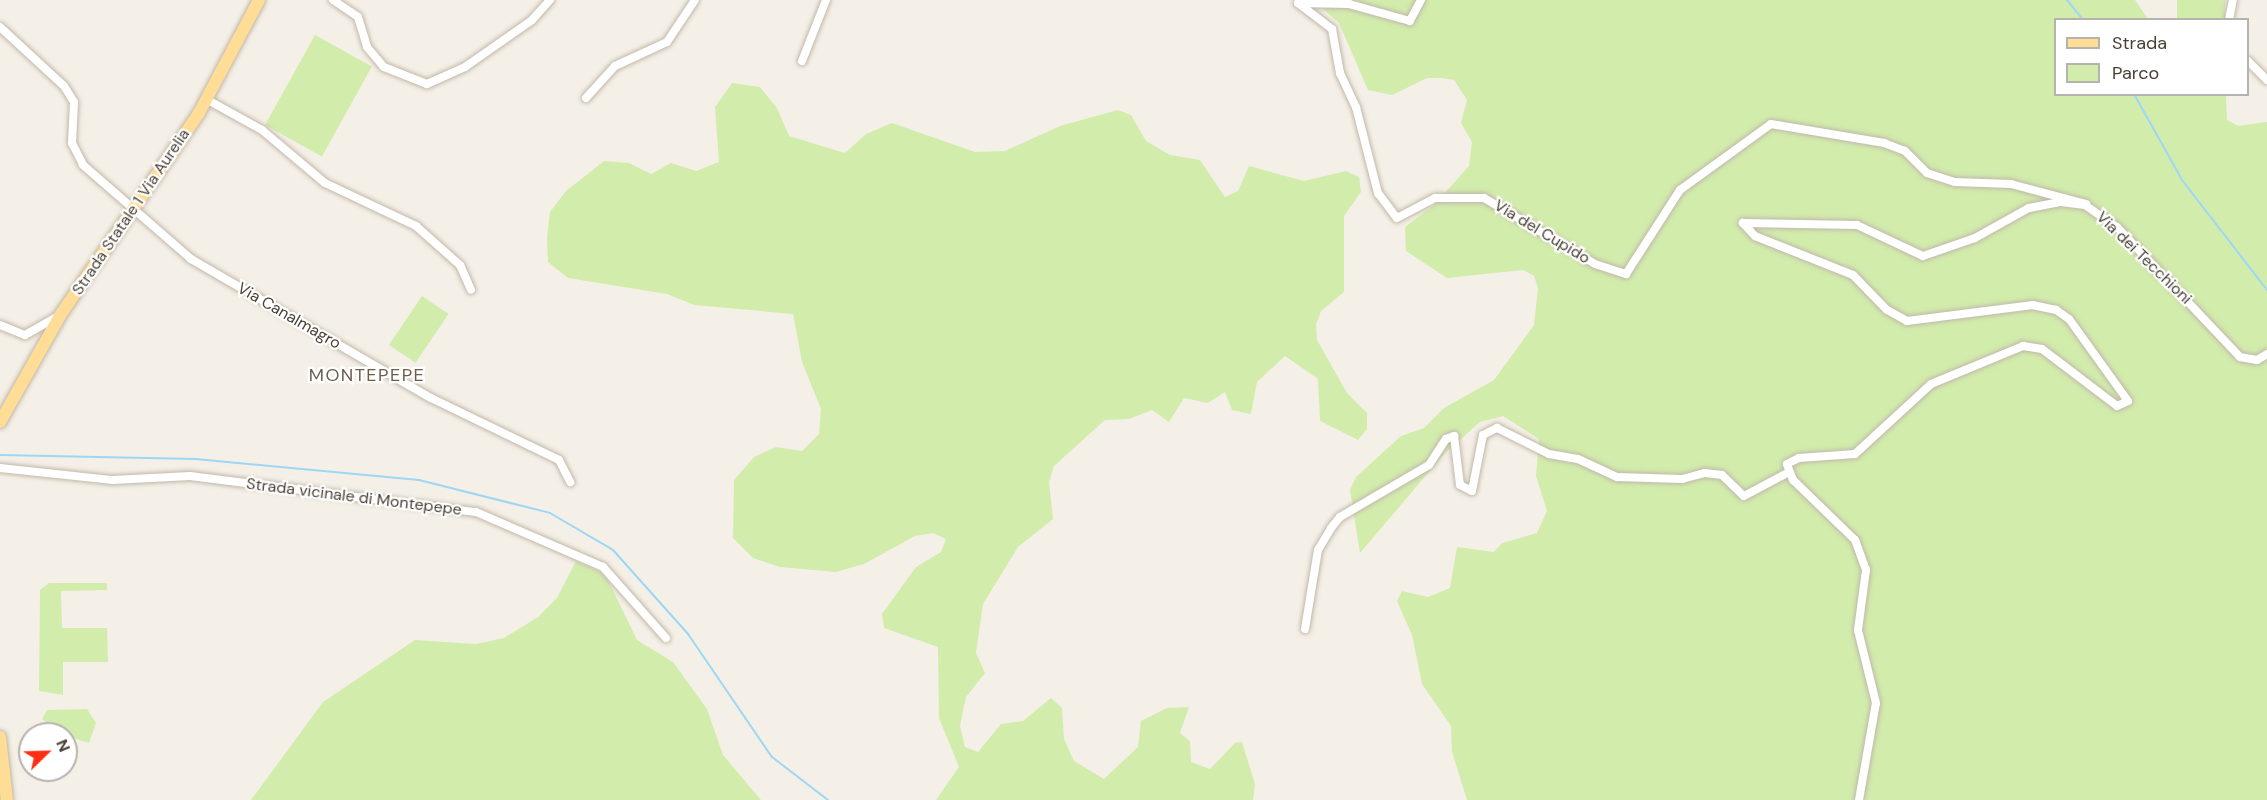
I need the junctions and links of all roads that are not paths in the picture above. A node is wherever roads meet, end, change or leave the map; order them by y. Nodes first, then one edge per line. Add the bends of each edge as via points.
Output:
1 (260, 0) edge
2 (333, 0) edge
3 (550, 0) edge
4 (695, 0) edge
5 (826, 0) edge
6 (1421, 0) edge
7 (2233, 0) edge
8 (2229, 18) edge
9 (0, 27) edge
10 (802, 61) dead end
11 (2249, 64) edge
12 (2267, 80) edge
13 (206, 99) junction
14 (586, 99) dead end
15 (2095, 209) junction
16 (133, 211) junction
17 (471, 290) dead end
18 (61, 314) junction
19 (0, 325) edge
20 (2267, 354) edge
21 (0, 422) edge
22 (0, 468) edge
23 (1787, 473) junction
24 (570, 482) dead end
25 (1305, 629) dead end
26 (666, 638) dead end
27 (0, 738) edge
28 (7, 800) edge
29 (1859, 800) edge

1 - 13 main road, Strada Statale 1 Via Aurelia
2 - 3 street via 358,17 367,47 384,67 427,84 453,75 532,20
4 - 14 street via 667,42 615,66
5 - 10 street
6 - 15 street, Via del Cupido via 1410,21 1350,4 1298,3 1332,29 1340,73 1356,107 1378,193 1397,218 1435,198 1484,198 1595,264 1626,274 1680,190 1771,124 1884,143 1905,152 1927,174 2076,197
7 - 8 street
9 - 16 street, Via Canalmagro via 64,86 74,102 72,143 83,165
11 - 12 street
13 - 16 main road, Strada Statale 1 Via Aurelia
13 - 17 street via 262,130 325,183 416,226 460,265
15 - 20 street, Via dei Tecchioni via 2240,357 2257,360
15 - 23 street, Via dei Tecchioni via 2061,202 2029,208 1975,238 1923,256 1857,225 1743,223 1755,236 1853,275 1887,310 1907,321 2033,305 2056,310 2069,319 2128,401 2117,406 2042,349 2023,346 1931,384 1870,446 1835,458 1799,458 1787,464
16 - 18 main road, Strada Statale 1 Via Aurelia
16 - 24 street, Via Canalmagro via 202,265 430,398 559,460
18 - 19 street via 25,336
18 - 21 main road, Strada Statale 1 Via Aurelia
22 - 26 street, Strada vicinale di Montepepe via 113,480 190,476 476,512 603,567
23 - 25 street via 1744,496 1722,476 1705,473 1682,479 1617,477 1578,459 1549,454 1497,428 1483,435 1472,491 1460,485 1454,436 1446,439 1429,465 1340,516 1318,550
23 - 29 street via 1836,517 1858,546 1866,570 1858,630 1876,703
27 - 28 main road

